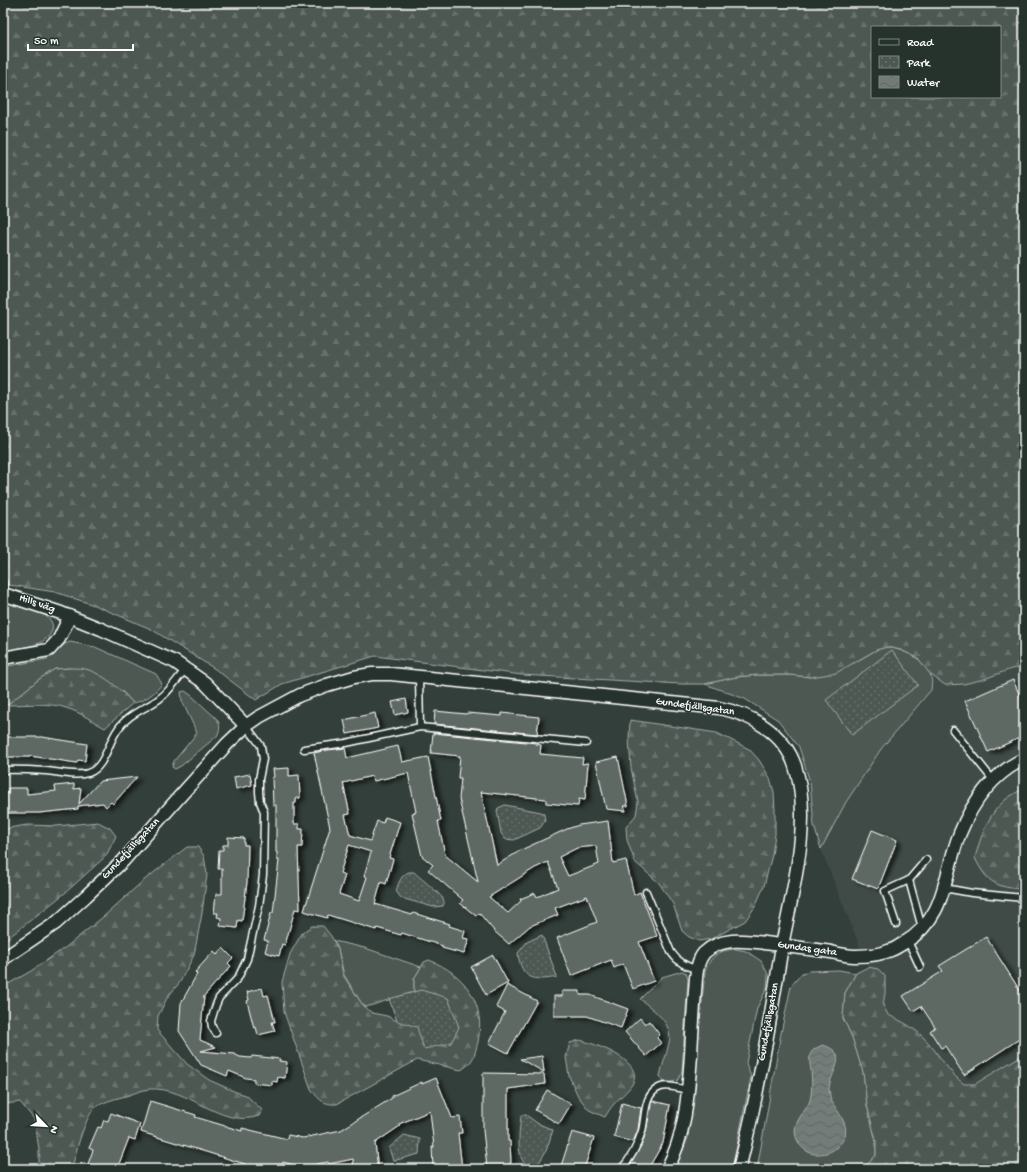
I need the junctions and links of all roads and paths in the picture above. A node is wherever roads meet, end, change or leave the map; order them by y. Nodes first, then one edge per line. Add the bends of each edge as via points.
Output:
1 (3, 582) edge
2 (3, 586) edge
3 (3, 594) edge
4 (70, 616) junction
5 (3, 658) edge
6 (186, 669) junction
7 (419, 677) junction
8 (246, 726) junction
9 (420, 727) junction
10 (953, 730) dead end
11 (586, 743) dead end
12 (304, 749) dead end
13 (1024, 759) edge
14 (3, 770) edge
15 (993, 780) junction
16 (926, 860) dead end
17 (908, 880) junction
18 (944, 888) junction
19 (646, 892) dead end
20 (1024, 898) edge
21 (896, 924) dead end
22 (922, 928) junction
23 (908, 941) junction
24 (782, 946) junction
25 (3, 959) edge
26 (920, 967) dead end
27 (697, 969) junction
28 (216, 1033) dead end
29 (688, 1090) junction
30 (621, 1169) edge
31 (667, 1169) edge
32 (739, 1169) edge

1 - 2 lane
3 - 4 street, Hills väg
4 - 5 street via 59,639 49,650
4 - 6 street
6 - 8 street via 205,684
6 - 14 lane via 160,698 132,715 118,728 100,764 92,772 82,775
7 - 8 street, Gundefjällsgatan via 372,674 340,681 300,695
7 - 9 lane
7 - 24 street, Gundefjällsgatan via 719,708 748,716 763,725 776,736 795,765 802,809 798,855
8 - 25 street, Gundefjällsgatan via 190,784 123,861 56,923
8 - 28 lane via 261,746 263,759 259,792 264,812 263,875 247,959 238,978 219,998 210,1021
9 - 11 lane
9 - 12 lane
10 - 15 lane
13 - 15 street, Gundas gata
15 - 18 street, Gundas gata via 978,796 959,834
16 - 17 lane
17 - 21 lane via 885,891
17 - 22 lane
18 - 20 lane
18 - 22 street, Gundas gata via 935,911
19 - 27 lane via 671,952 681,962
22 - 23 street, Gundas gata
23 - 24 street, Gundas gata via 892,950 854,956
23 - 26 lane
24 - 27 street, Gundas gata via 759,942 722,943 705,952
24 - 32 street, Gundefjällsgatan via 767,1040
27 - 29 street, Gundas gata
29 - 30 lane via 670,1086 656,1089 651,1094 647,1100 636,1147
29 - 31 street, Gundas gata via 678,1143

